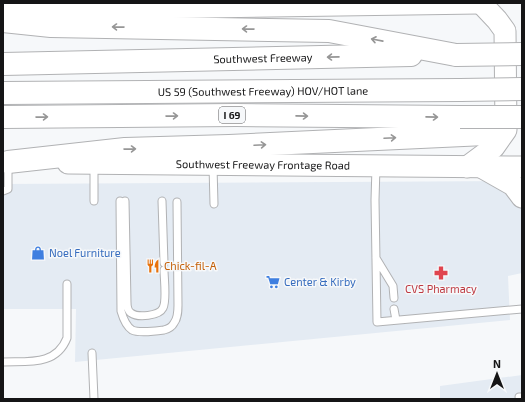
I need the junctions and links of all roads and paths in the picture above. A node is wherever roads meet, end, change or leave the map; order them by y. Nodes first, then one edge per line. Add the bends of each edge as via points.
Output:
1 (432, 3) edge
2 (474, 3) edge
3 (480, 3) edge
4 (294, 4) edge
5 (3, 10) edge
6 (3, 21) edge
7 (456, 54) junction
8 (522, 54) edge
9 (3, 64) edge
10 (522, 90) edge
11 (3, 93) edge
12 (3, 118) edge
13 (522, 118) edge
14 (461, 126) junction
15 (5, 162) edge
16 (94, 163) junction
17 (214, 165) junction
18 (376, 167) junction
19 (474, 167) junction
20 (522, 168) edge
21 (3, 191) edge
22 (522, 196) edge
23 (94, 201) dead end
24 (162, 201) dead end
25 (177, 202) dead end
26 (214, 204) dead end
27 (376, 258) junction
28 (67, 284) dead end
29 (394, 298) dead end
30 (394, 309) dead end
31 (522, 309) edge
32 (396, 320) junction
33 (92, 353) dead end
34 (3, 362) edge
35 (94, 399) edge

1 - 2 main road
1 - 4 main road
2 - 3 main road
3 - 19 main road via 505,31 506,130
4 - 5 main road
7 -> 6 highway via 329,31 51,26
7 - 8 highway, Southwest Freeway, bridge
7 -> 9 highway, Southwest Freeway
10 - 11 highway, US 59 (Southwest Freeway) HOV/HOT lane, bridge
12 -> 14 highway, I 69 via 236,115
13 - 14 highway, I 69, bridge
15 -> 14 highway via 125,149 237,146
15 - 16 main road, Southwest Freeway Frontage Road
15 - 21 lane via 8,189
16 - 17 main road, Southwest Freeway Frontage Road
16 - 23 lane
17 - 18 main road, Southwest Freeway Frontage Road
17 - 26 lane
18 - 19 main road, Southwest Freeway Frontage Road
18 - 27 lane
19 - 20 main road, Southwest Freeway Frontage Road
19 - 22 main road via 514,185
24 - 25 lane via 164,308 157,314 136,315 127,307 122,201 121,311 122,317 131,329 136,331 164,330 177,320
27 - 29 lane via 393,286
27 - 32 lane via 377,322
28 - 34 lane via 67,338 60,351 42,360
30 - 32 lane
31 - 32 lane
33 - 35 lane

